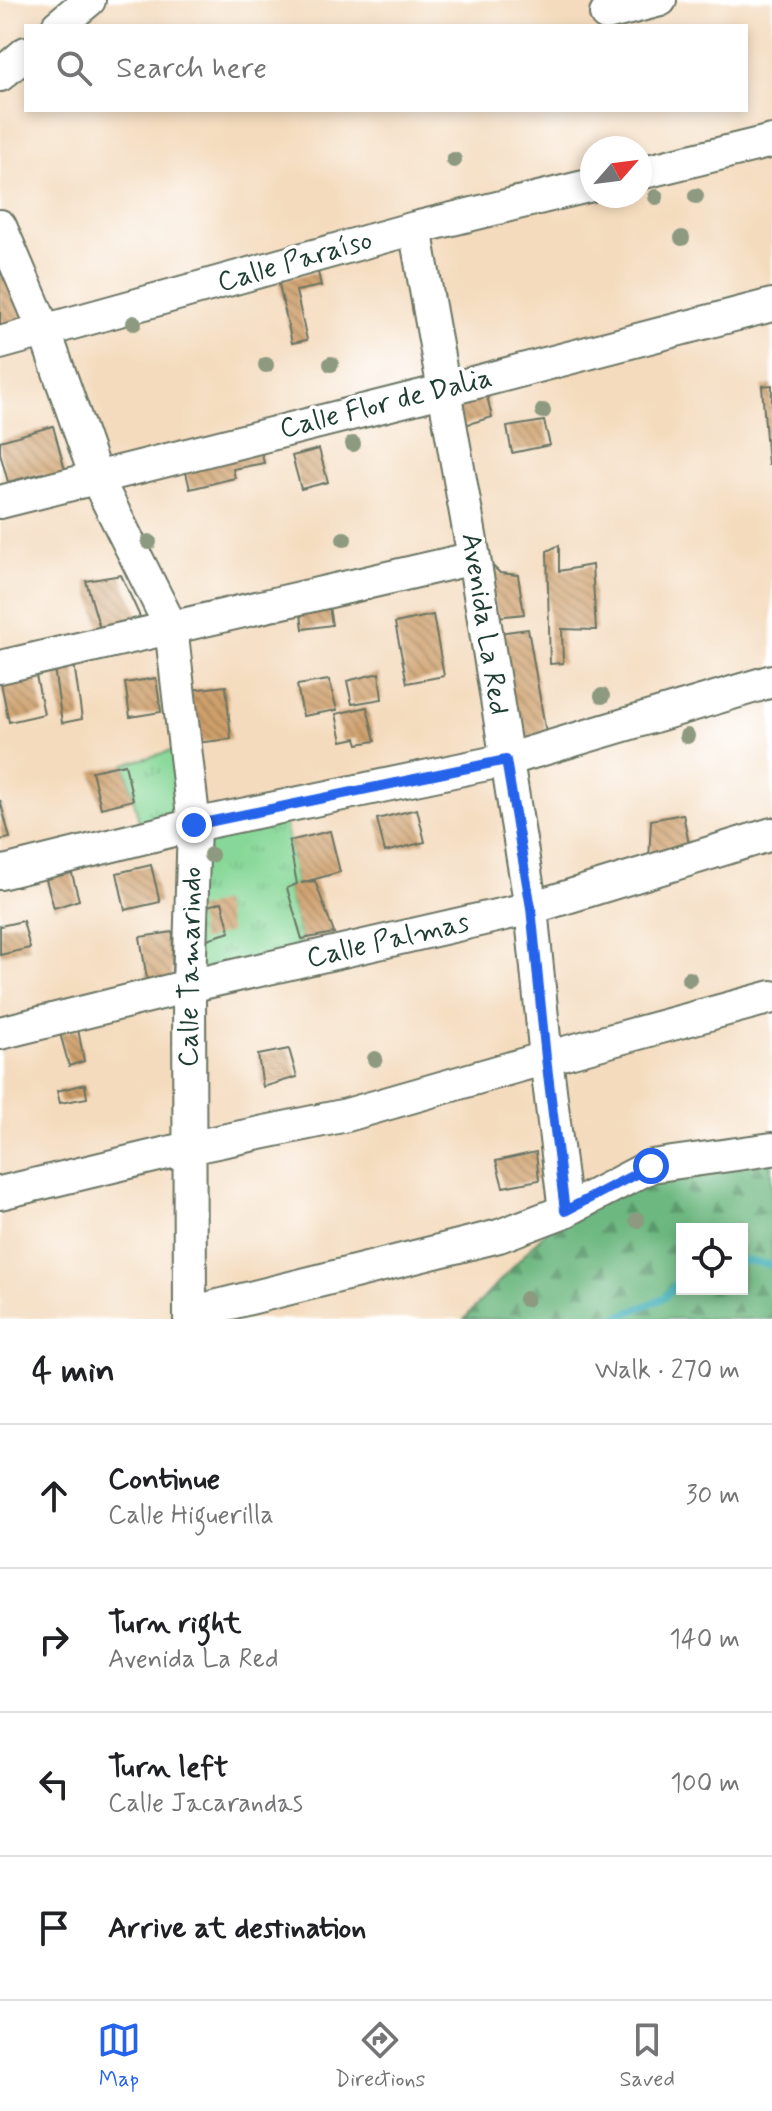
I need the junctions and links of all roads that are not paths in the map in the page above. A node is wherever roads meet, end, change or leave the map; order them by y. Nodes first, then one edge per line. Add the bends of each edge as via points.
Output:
1 (89, 0) edge
2 (660, 0) edge
3 (606, 14) dead end
4 (60, 24) edge
5 (24, 55) edge
6 (0, 75) edge
7 (772, 141) edge
8 (652, 170) edge
9 (580, 188) edge
10 (0, 226) edge
11 (415, 228) junction
12 (772, 305) edge
13 (45, 332) junction
14 (0, 343) edge
15 (442, 391) junction
16 (96, 477) junction
17 (0, 502) edge
18 (474, 558) junction
19 (171, 627) junction
20 (0, 667) edge
21 (772, 681) edge
22 (506, 760) junction
23 (194, 825) junction
24 (772, 834) edge
25 (0, 873) edge
26 (531, 908) junction
27 (189, 986) junction
28 (772, 997) edge
29 (0, 1033) edge
30 (546, 1058) junction
31 (188, 1148) junction
32 (772, 1149) edge
33 (0, 1193) edge
34 (565, 1211) junction
35 (190, 1316) edge

1 - 4 street
2 - 3 street
5 - 6 street
7 - 8 street
9 - 11 street, Calle Paraíso
10 - 13 street, Calle Tamarindo
11 - 13 street, Calle Paraíso
11 - 15 street, Avenida La Red
12 - 15 street, Calle Flor de Dalia
13 - 14 street, Calle Paraíso
13 - 16 street, Calle Tamarindo
15 - 16 street, Calle Flor de Dalia
15 - 18 street, Avenida La Red
16 - 17 street, Calle Flor de Dalia
16 - 19 street, Calle Tamarindo
18 - 19 street
18 - 22 street, Avenida La Red
19 - 20 street
19 - 23 street, Calle Tamarindo
21 - 22 street
22 - 23 street
22 - 26 street, Avenida La Red
23 - 25 street
23 - 27 street, Calle Tamarindo
24 - 26 street, Calle Palmas
26 - 27 street, Calle Palmas
26 - 30 street, Avenida La Red
27 - 29 street, Calle Palmas
27 - 31 street, Calle Tamarindo
28 - 30 street
30 - 31 street via 347,1115
30 - 34 street, Avenida La Red
31 - 33 street
31 - 35 street, Calle Tamarindo
32 - 34 street via 651,1166
34 - 35 street via 499,1236

